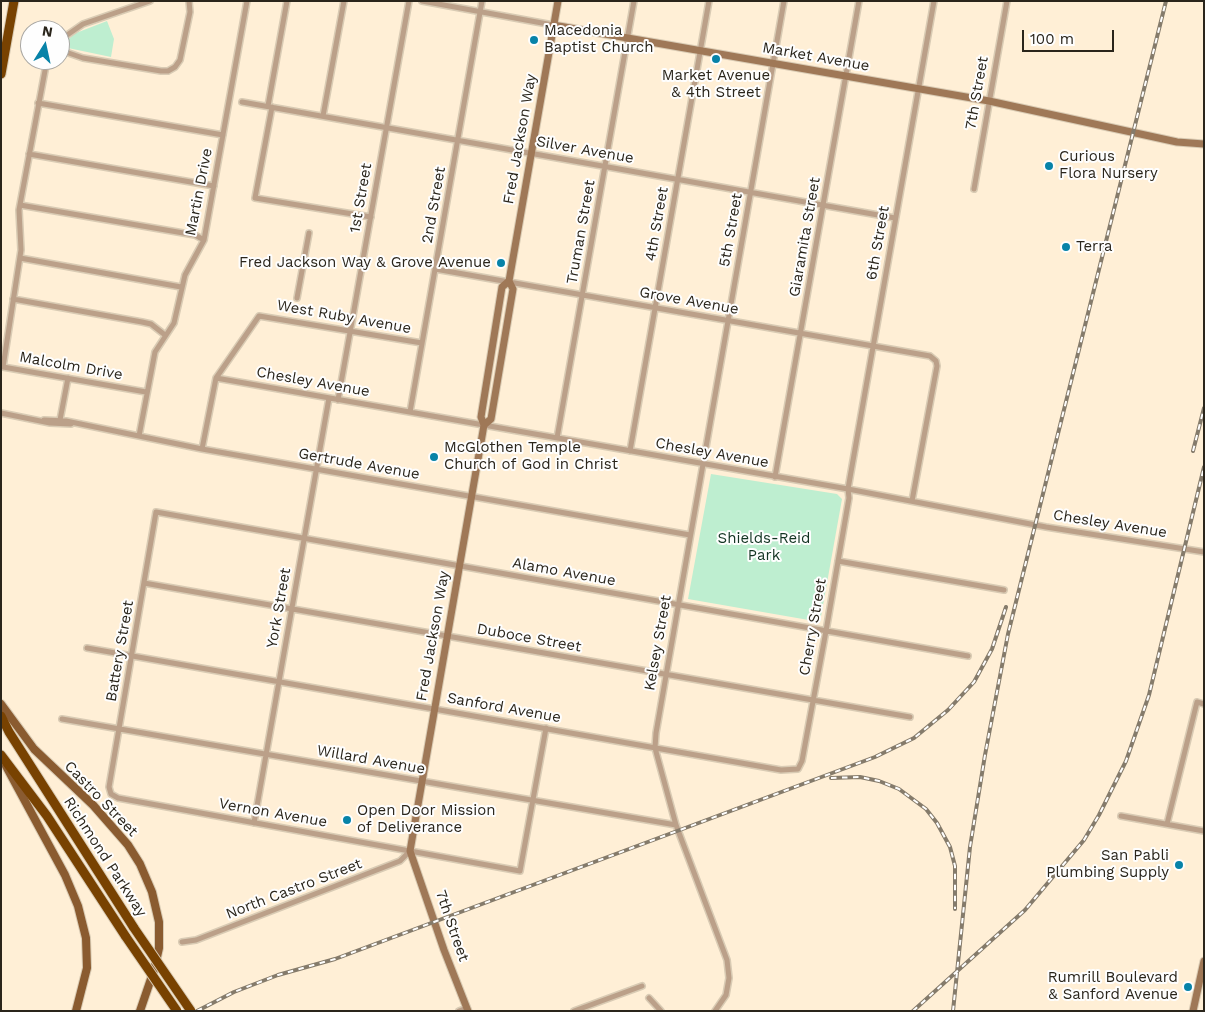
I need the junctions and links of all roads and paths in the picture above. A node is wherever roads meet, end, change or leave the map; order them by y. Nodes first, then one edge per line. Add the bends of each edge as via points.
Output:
1 (14, 1) edge
2 (150, 1) edge
3 (190, 1) edge
4 (246, 1) edge
5 (287, 1) edge
6 (344, 1) edge
7 (409, 1) edge
8 (422, 1) edge
9 (482, 1) edge
10 (558, 1) edge
11 (634, 1) edge
12 (709, 1) edge
13 (784, 1) edge
14 (859, 1) edge
15 (934, 1) edge
16 (1008, 1) edge
17 (480, 11) junction
18 (554, 25) junction
19 (70, 33) edge
20 (628, 38) junction
21 (701, 51) junction
22 (70, 53) edge
23 (773, 63) junction
24 (45, 70) edge
25 (1, 74) edge
26 (846, 76) junction
27 (918, 88) junction
28 (989, 101) junction
29 (242, 102) dead end
30 (38, 103) junction
31 (270, 107) junction
32 (324, 116) junction
33 (386, 128) junction
34 (223, 136) junction
35 (458, 140) junction
36 (1204, 144) edge
37 (532, 153) junction
38 (29, 154) junction
39 (605, 166) junction
40 (678, 179) junction
41 (214, 186) junction
42 (974, 189) dead end
43 (751, 191) junction
44 (20, 205) junction
45 (823, 205) junction
46 (371, 218) junction
47 (895, 218) junction
48 (309, 233) dead end
49 (204, 240) junction
50 (20, 258) junction
51 (435, 269) junction
52 (509, 281) junction
53 (182, 287) junction
54 (582, 294) junction
55 (297, 298) dead end
56 (13, 299) junction
57 (655, 307) junction
58 (728, 320) junction
59 (351, 330) junction
60 (800, 333) junction
61 (165, 334) junction
62 (422, 343) junction
63 (874, 346) junction
64 (68, 378) junction
65 (216, 378) junction
66 (146, 392) junction
67 (329, 398) junction
68 (338, 400) junction
69 (410, 412) junction
70 (1, 413) edge
71 (44, 420) junction
72 (60, 420) junction
73 (71, 424) junction
74 (484, 425) junction
75 (139, 436) junction
76 (557, 438) junction
77 (202, 449) junction
78 (630, 452) junction
79 (703, 464) junction
80 (316, 470) junction
81 (775, 477) junction
82 (848, 489) junction
83 (471, 497) junction
84 (912, 501) junction
85 (156, 512) joint
86 (690, 535) junction
87 (304, 539) junction
88 (1204, 552) edge
89 (838, 561) junction
90 (458, 566) junction
91 (144, 583) junction
92 (1004, 590) dead end
93 (678, 604) junction
94 (291, 609) junction
95 (826, 631) junction
96 (446, 636) junction
97 (87, 648) dead end
98 (132, 655) junction
99 (968, 656) dead end
100 (665, 674) junction
101 (279, 681) junction
102 (813, 700) junction
103 (1, 704) edge
104 (1204, 704) edge
105 (434, 709) junction
106 (1, 716) edge
107 (910, 717) dead end
108 (62, 719) dead end
109 (119, 728) junction
110 (546, 728) junction
111 (655, 748) junction
112 (266, 754) junction
113 (1, 756) edge
114 (798, 769) joint
115 (421, 781) junction
116 (111, 794) joint
117 (532, 801) junction
118 (1121, 816) dead end
119 (254, 822) junction
120 (1167, 824) junction
121 (676, 825) junction
122 (1204, 830) edge
123 (410, 851) junction
124 (182, 942) dead end
125 (1204, 961) edge
126 (642, 986) dead end
127 (649, 998) dead end
128 (468, 1009) edge
129 (76, 1011) edge
130 (140, 1011) edge
131 (177, 1011) edge
132 (191, 1011) edge
133 (459, 1011) edge
134 (574, 1011) edge
135 (660, 1011) edge
136 (715, 1011) edge
137 (1193, 1011) edge

1 - 25 highway
2 - 19 street via 83,24
3 - 22 street via 180,60 175,67 161,71
4 - 34 street, Martin Drive
5 - 31 street
6 - 32 street
7 - 33 street, 1st Street
8 - 17 street, Market Avenue
9 - 17 street, 2nd Street
10 - 18 street, Fred Jackson Way
11 - 20 street, Truman Street
12 - 21 street, 4th Street
13 - 23 street, 5th Street
14 - 26 street, Giaramita Street
15 - 27 street, 6th Street
16 - 28 street, 7th Street
17 - 18 street, Market Avenue
17 - 35 street, 2nd Street
18 - 20 street, Market Avenue
18 - 37 street, Fred Jackson Way
20 - 21 street, Market Avenue
20 - 39 street, Truman Street
21 - 23 street, Market Avenue
21 - 40 street, 4th Street
23 - 26 street, Market Avenue
23 - 43 street, 5th Street
24 - 30 street, Malcolm Drive
26 - 27 street, Market Avenue
26 - 45 street, Giaramita Street
27 - 28 street, Market Avenue
27 - 47 street, 6th Street
28 - 36 street, Market Avenue via 1177,142
28 - 42 street, 7th Street
29 - 31 street, Silver Avenue
30 - 34 street
30 - 38 street, Malcolm Drive
31 - 32 street, Silver Avenue
31 - 46 street via 256,198
32 - 33 street, Silver Avenue
33 - 35 street, Silver Avenue
33 - 46 street, 1st Street
34 - 41 street, Martin Drive
35 - 37 street, Silver Avenue
35 - 51 street, 2nd Street
37 - 39 street, Silver Avenue
37 - 52 street, Fred Jackson Way
38 - 41 street
38 - 44 street, Malcolm Drive
39 - 40 street, Silver Avenue
39 - 54 street, Truman Street
40 - 43 street, Silver Avenue
40 - 57 street, 4th Street
41 - 49 street, Martin Drive
43 - 45 street, Silver Avenue
43 - 58 street, 5th Street
44 - 49 street via 195,235
44 - 50 street, Malcolm Drive
45 - 47 street, Silver Avenue
45 - 60 street, Giaramita Street
46 - 59 street, 1st Street
47 - 63 street, 6th Street
48 - 55 street
49 - 53 street, Martin Drive
50 - 53 street
50 - 56 street, Malcolm Drive
51 - 52 street, Grove Avenue
51 - 62 street, 2nd Street
52 - 54 street, Grove Avenue
52 - 74 street, Fred Jackson Way via 502,287 481,417
52 - 74 street, Fred Jackson Way via 513,289 494,401 491,418
53 - 61 street, Martin Drive via 174,323
54 - 57 street, Grove Avenue
54 - 76 street, Truman Street
56 - 61 street via 151,324
56 - 64 street, Malcolm Drive via 3,367
57 - 58 street, Grove Avenue
57 - 78 street, 4th Street
58 - 60 street, Grove Avenue
58 - 79 street, 5th Street
59 - 62 street, West Ruby Avenue
59 - 65 street, West Ruby Avenue via 259,316
59 - 68 street, 1st Street
60 - 63 street, Grove Avenue
60 - 81 street, Giaramita Street
61 - 66 street, Martin Drive via 155,352
62 - 69 street, 2nd Street
63 - 82 street, 6th Street
63 - 84 street, Grove Avenue via 930,356 936,361
64 - 66 street, Malcolm Drive
64 - 72 street
65 - 67 street, Chesley Avenue
65 - 77 street, West Ruby Avenue
66 - 75 street, Martin Drive
67 - 68 street, Chesley Avenue
67 - 80 street, York Street
68 - 69 street, Chesley Avenue
69 - 74 street, Chesley Avenue
70 - 71 street
71 - 72 street
71 - 73 street
72 - 73 street
73 - 75 street, Gertrude Avenue
74 - 76 street, Chesley Avenue
74 - 83 street, Fred Jackson Way
75 - 77 street, Gertrude Avenue
76 - 78 street, Chesley Avenue
77 - 80 street, Gertrude Avenue
78 - 79 street, Chesley Avenue
79 - 81 street, Chesley Avenue
79 - 86 street, Kelsey Street
80 - 83 street, Gertrude Avenue
80 - 87 street, York Street
81 - 82 street, Chesley Avenue
82 - 84 street, Chesley Avenue
82 - 89 street, Cherry Street
83 - 86 street, Gertrude Avenue
83 - 90 street, Fred Jackson Way
84 - 88 street, Chesley Avenue via 1046,527
85 - 87 street, Alamo Avenue
85 - 91 street, Battery Street
86 - 93 street, Kelsey Street
87 - 90 street, Alamo Avenue
87 - 94 street, York Street
89 - 92 street
89 - 95 street, Cherry Street
90 - 93 street, Alamo Avenue
90 - 96 street, Fred Jackson Way
91 - 94 street, Duboce Street
91 - 98 street, Battery Street
93 - 95 street, Alamo Avenue
93 - 100 street, Kelsey Street
94 - 96 street, Duboce Street
94 - 101 street, York Street
95 - 99 street, Alamo Avenue
95 - 102 street, Cherry Street
96 - 100 street, Duboce Street
96 - 105 street, Fred Jackson Way
97 - 98 street, Sanford Avenue
98 - 101 street, Sanford Avenue
98 - 109 street, Battery Street
100 - 102 street, Duboce Street
100 - 111 street, Kelsey Street
101 - 105 street, Sanford Avenue
101 - 112 street, York Street
102 - 107 street, Duboce Street
102 - 114 street, Cherry Street
103 - 130 main road, Castro Street via 34,749 93,805 140,864 152,892 159,922 159,948
104 - 120 street via 1197,702
105 - 110 street, Sanford Avenue
105 - 115 street, Fred Jackson Way
106 - 132 highway, Richmond Parkway, bridge via 134,928
108 - 109 street, Willard Avenue
109 - 112 street, Willard Avenue
109 - 116 street, Battery Street via 109,787
110 - 111 street, Sanford Avenue
110 - 117 street
111 - 114 street, Sanford Avenue via 781,770
111 - 121 street, Kelsey Street
112 - 115 street, Willard Avenue
112 - 119 street, York Street
113 - 129 main road via 65,875 78,906 86,938 87,968
113 - 131 highway, Richmond Parkway, bridge via 47,816
115 - 117 street, Willard Avenue
115 - 123 street, Fred Jackson Way
116 - 119 street, Vernon Avenue via 118,798
117 - 121 street, Willard Avenue
117 - 123 street, Vernon Avenue via 520,871
118 - 120 street
119 - 123 street, Vernon Avenue
120 - 122 street
121 - 136 street, Kelsey Street via 727,960 729,978 726,995
123 - 124 street, North Castro Street via 400,861 196,940
123 - 128 street, 7th Street
125 - 137 street
126 - 134 street
127 - 135 street
128 - 133 street

